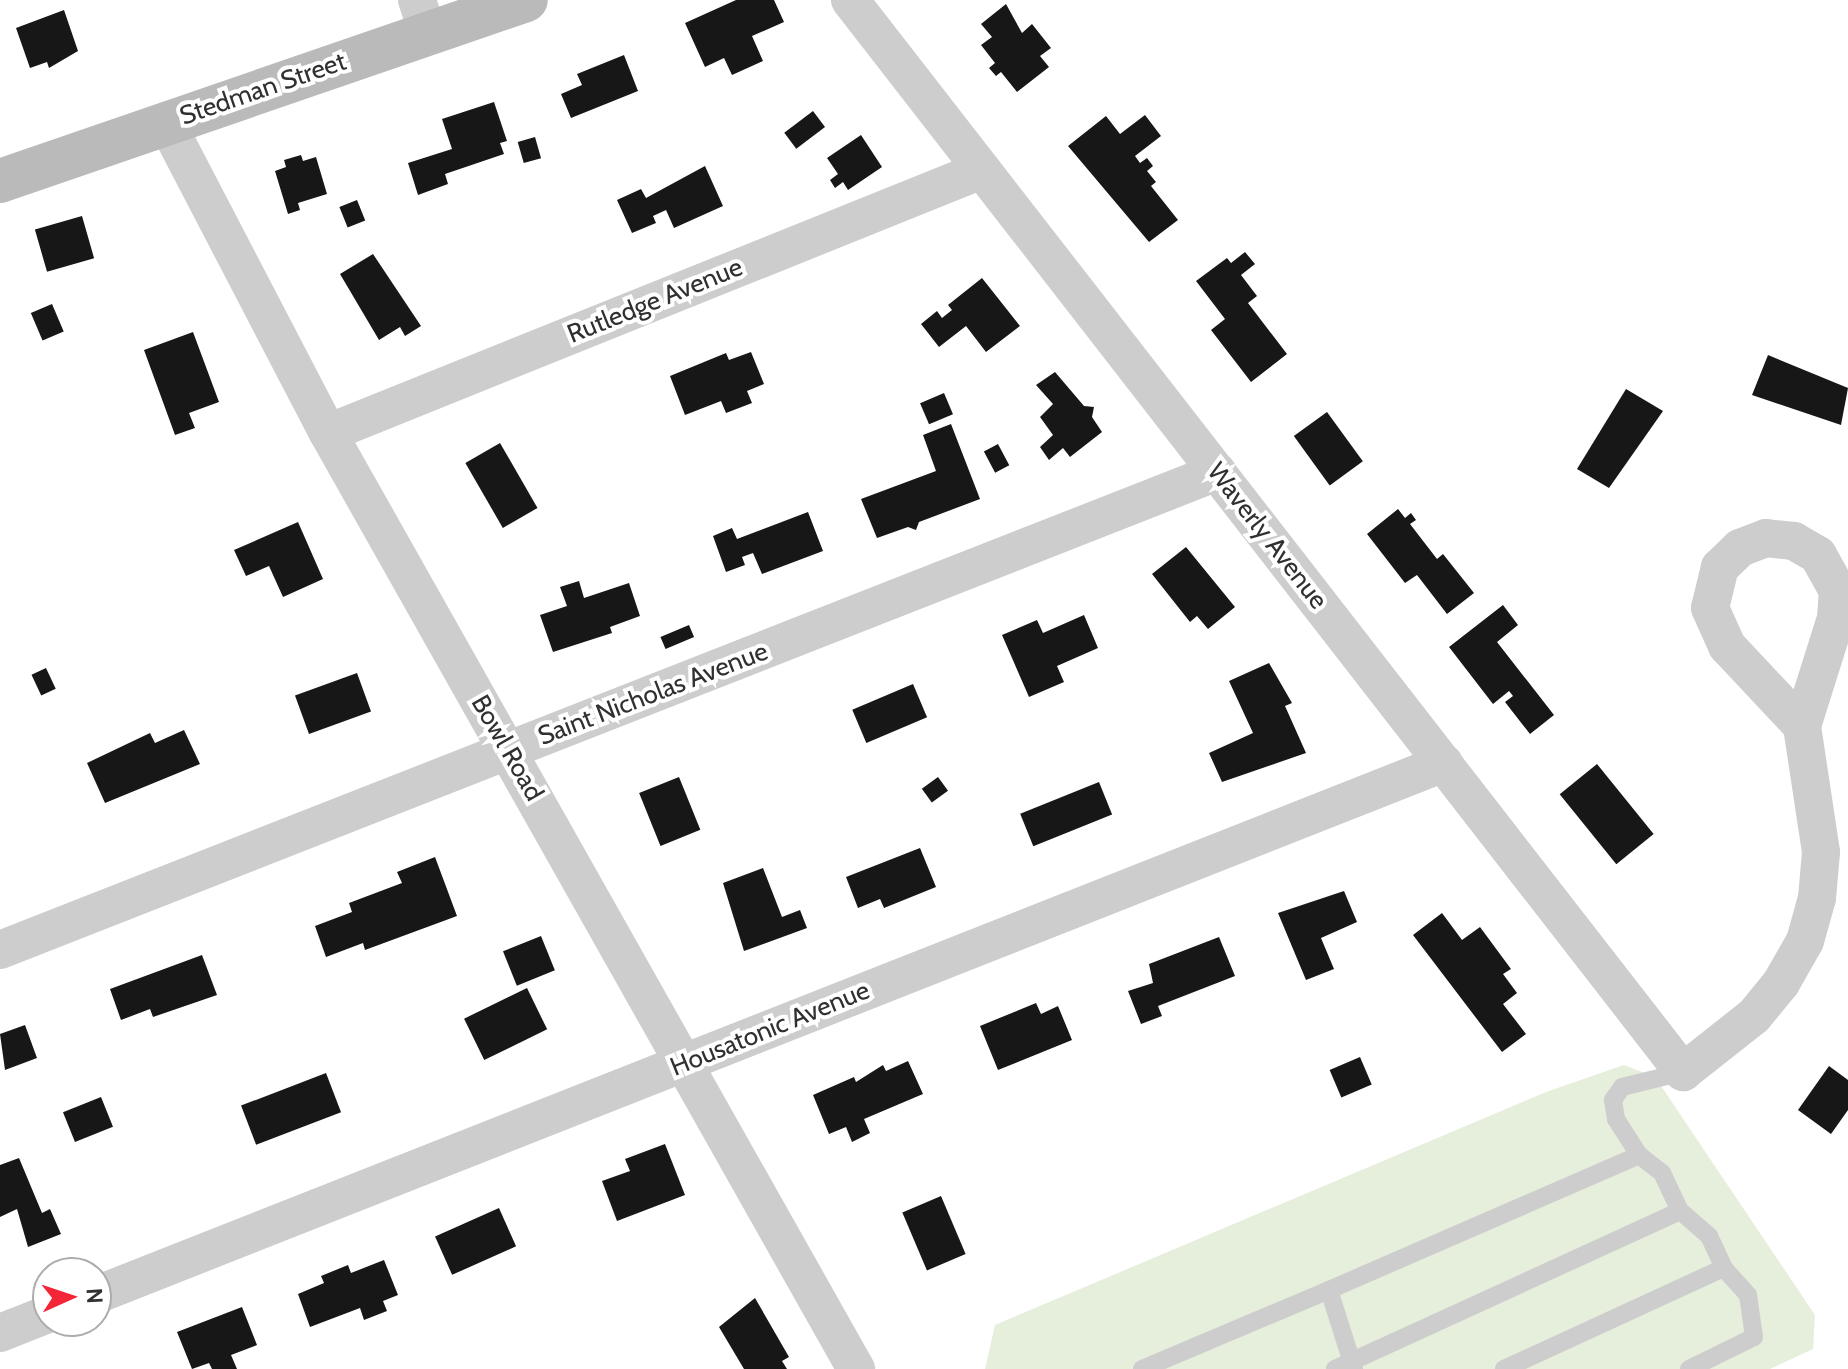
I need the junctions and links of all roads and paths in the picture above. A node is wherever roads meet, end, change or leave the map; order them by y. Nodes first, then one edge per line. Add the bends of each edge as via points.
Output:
1 (526, 0) edge
2 (850, 0) edge
3 (422, 16) edge
4 (166, 122) junction
5 (982, 170) junction
6 (0, 181) edge
7 (328, 433) junction
8 (1217, 472) junction
9 (1802, 726) junction
10 (508, 751) junction
11 (1444, 763) junction
12 (0, 950) edge
13 (684, 1063) junction
14 (1683, 1072) junction
15 (1639, 1155) junction
16 (1680, 1211) junction
17 (1724, 1268) junction
18 (112, 1289) edge
19 (1329, 1290) junction
20 (32, 1320) edge
21 (0, 1333) edge
22 (1347, 1367) edge
23 (856, 1369) edge
24 (1142, 1369) edge
25 (1504, 1369) edge
26 (1689, 1369) edge

1 - 3 main road, Stedman Street
2 - 5 street, Waverly Avenue
3 - 4 main road, Stedman Street
4 - 6 main road, Stedman Street
4 - 7 street, Bowl Road
5 - 7 street, Rutledge Avenue
5 - 8 street, Waverly Avenue
7 - 10 street, Bowl Road
8 - 10 street, Saint Nicholas Avenue
8 - 11 street, Waverly Avenue
9 - 9 street via 1836,618 1838,591 1818,555 1794,541 1766,538 1729,556 1714,580 1710,608 1727,646
9 - 14 street via 1821,852 1817,898 1805,941 1754,1016
10 - 12 street, Saint Nicholas Avenue
10 - 13 street, Bowl Road
11 - 13 street, Housatonic Avenue
11 - 14 street, Waverly Avenue
13 - 18 street, Housatonic Avenue
13 - 23 street, Bowl Road
14 - 15 lane via 1615,1094 1616,1119
15 - 16 lane via 1662,1173
15 - 19 lane
16 - 17 lane via 1709,1236
16 - 22 lane
17 - 25 lane
17 - 26 lane via 1748,1295 1754,1337
19 - 22 lane
19 - 24 lane
20 - 21 street

